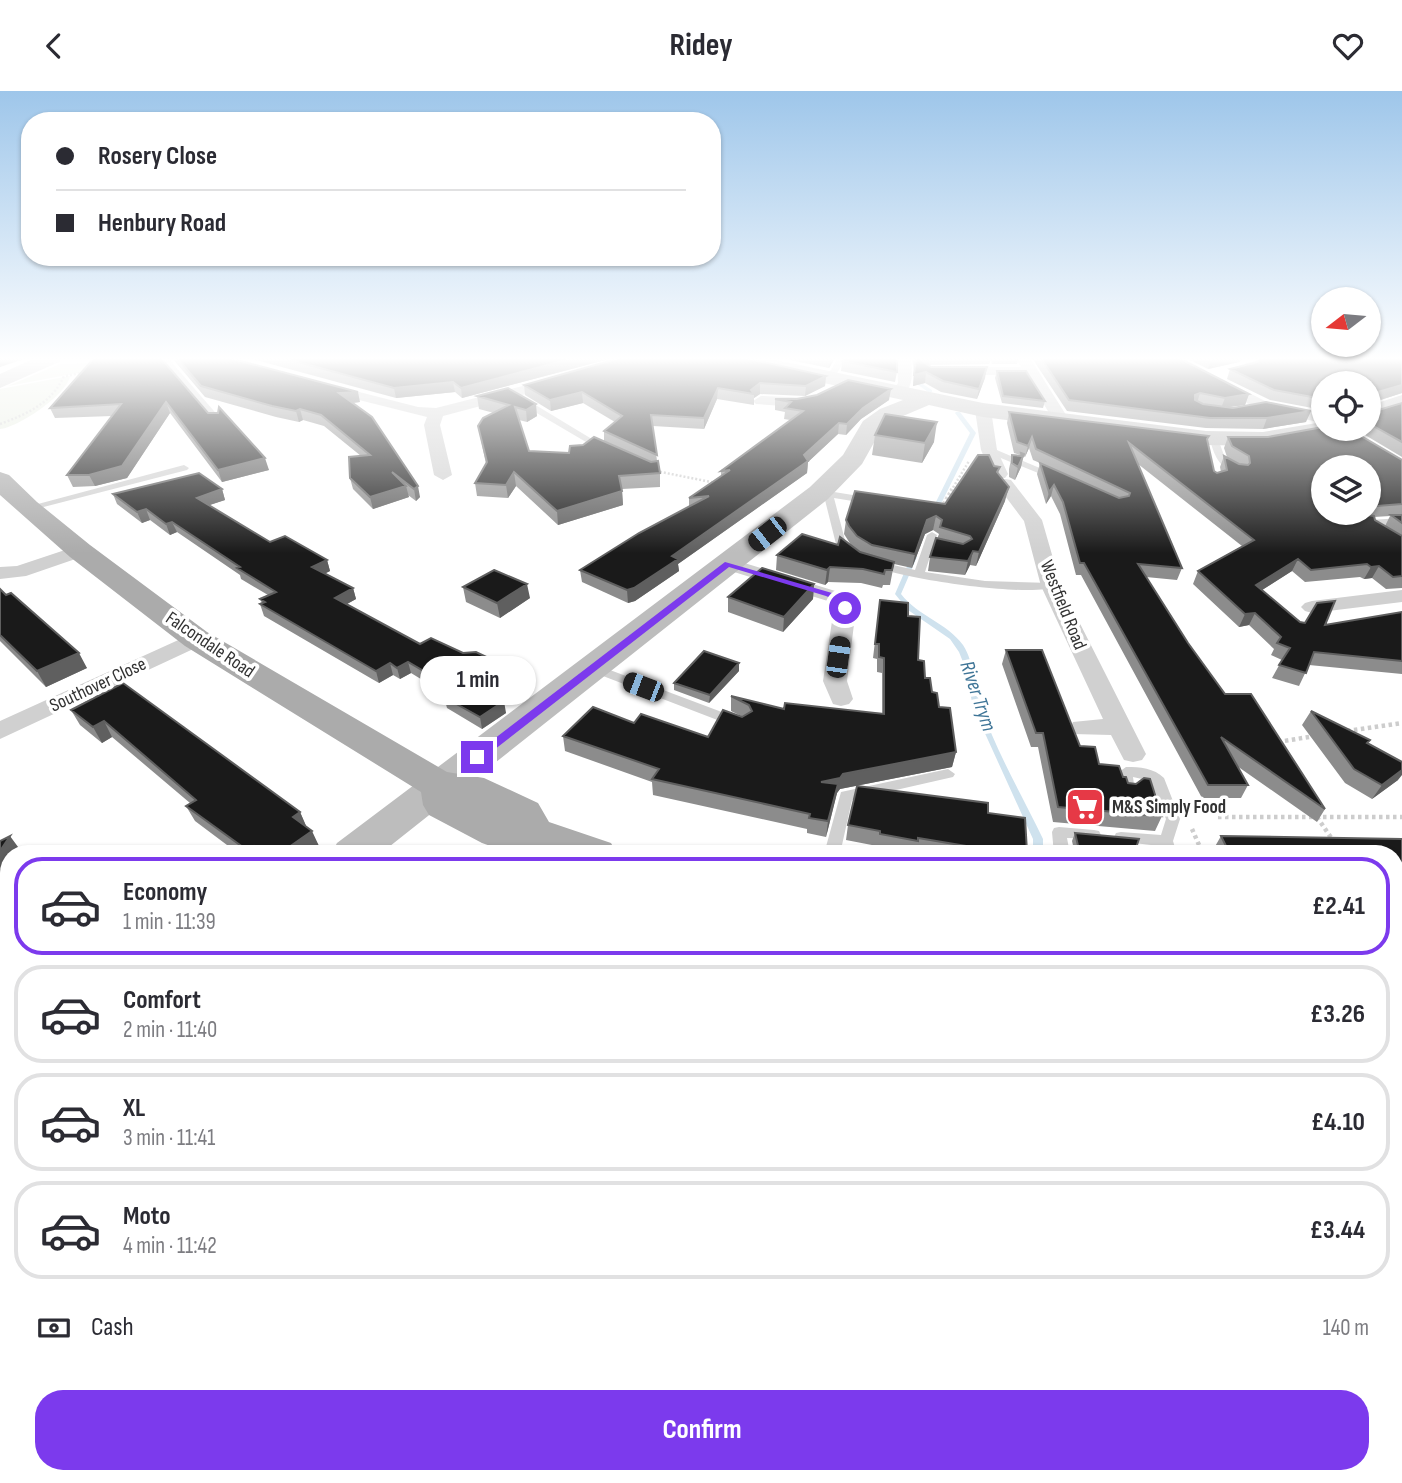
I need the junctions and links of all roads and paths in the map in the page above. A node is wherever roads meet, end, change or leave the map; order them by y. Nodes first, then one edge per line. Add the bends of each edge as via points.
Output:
1 (433, 423) edge
2 (560, 423) edge
3 (875, 423) edge
4 (984, 423) edge
5 (985, 423) edge
6 (1097, 423) edge
7 (1311, 430) edge
8 (1210, 438) junction
9 (989, 450) junction
10 (184, 468) dead end
11 (1213, 470) edge
12 (656, 471) joint
13 (1240, 472) edge
14 (443, 475) dead end
15 (0, 480) edge
16 (1069, 482) edge
17 (721, 484) edge
18 (824, 493) junction
19 (884, 502) edge
20 (28, 508) junction
21 (1402, 521) edge
22 (1381, 522) edge
23 (934, 543) joint
24 (80, 551) junction
25 (728, 564) junction
26 (0, 573) edge
27 (918, 576) junction
28 (1051, 586) junction
29 (1402, 596) edge
30 (1312, 607) edge
31 (196, 639) junction
32 (594, 668) junction
33 (831, 687) dead end
34 (1402, 723) edge
35 (742, 725) edge
36 (1119, 727) junction
37 (1082, 728) dead end
38 (0, 731) edge
39 (1334, 733) edge
40 (1321, 735) edge
41 (1267, 745) edge
42 (1133, 754) dead end
43 (948, 774) dead end
44 (439, 785) junction
45 (1128, 792) edge
46 (1218, 817) dead end
47 (1317, 817) junction
48 (1402, 817) edge
49 (1145, 844) edge
50 (363, 845) edge
51 (571, 845) edge
52 (834, 845) edge
53 (1061, 845) edge
54 (1168, 845) edge
55 (1336, 845) edge

1 - 14 street
2 - 12 lane
3 - 18 main road
4 - 23 path via 942,506
5 - 9 street, Westfield Road
6 - 8 main road
7 - 8 main road via 1263,439
8 - 11 lane
8 - 13 lane via 1224,466
9 - 16 lane
9 - 28 street, Westfield Road via 1002,479 1032,520
10 - 20 lane
12 - 17 path
15 - 20 main road, Falcondale Road
18 - 19 lane
18 - 25 main road
18 - 27 lane via 848,553
20 - 24 main road, Falcondale Road
21 - 22 lane
23 - 27 lane
24 - 26 street via 19,572
24 - 31 main road, Falcondale Road
25 - 32 main road
25 - 33 street via 829,594 842,603 845,608
27 - 28 lane via 985,585
28 - 36 street, Westfield Road
29 - 30 street
31 - 38 street, Southover Close
31 - 44 main road, Falcondale Road
32 - 35 lane
32 - 44 main road
34 - 39 path
36 - 37 street
36 - 42 street, Westfield Road
40 - 41 path
43 - 52 lane via 846,796
44 - 50 main road
44 - 51 main road, Falcondale Road via 443,805 485,828 496,833 534,832
45 - 54 lane via 1126,772 1157,778 1173,819
46 - 47 path
47 - 48 path
47 - 55 path
49 - 53 lane via 1059,832

